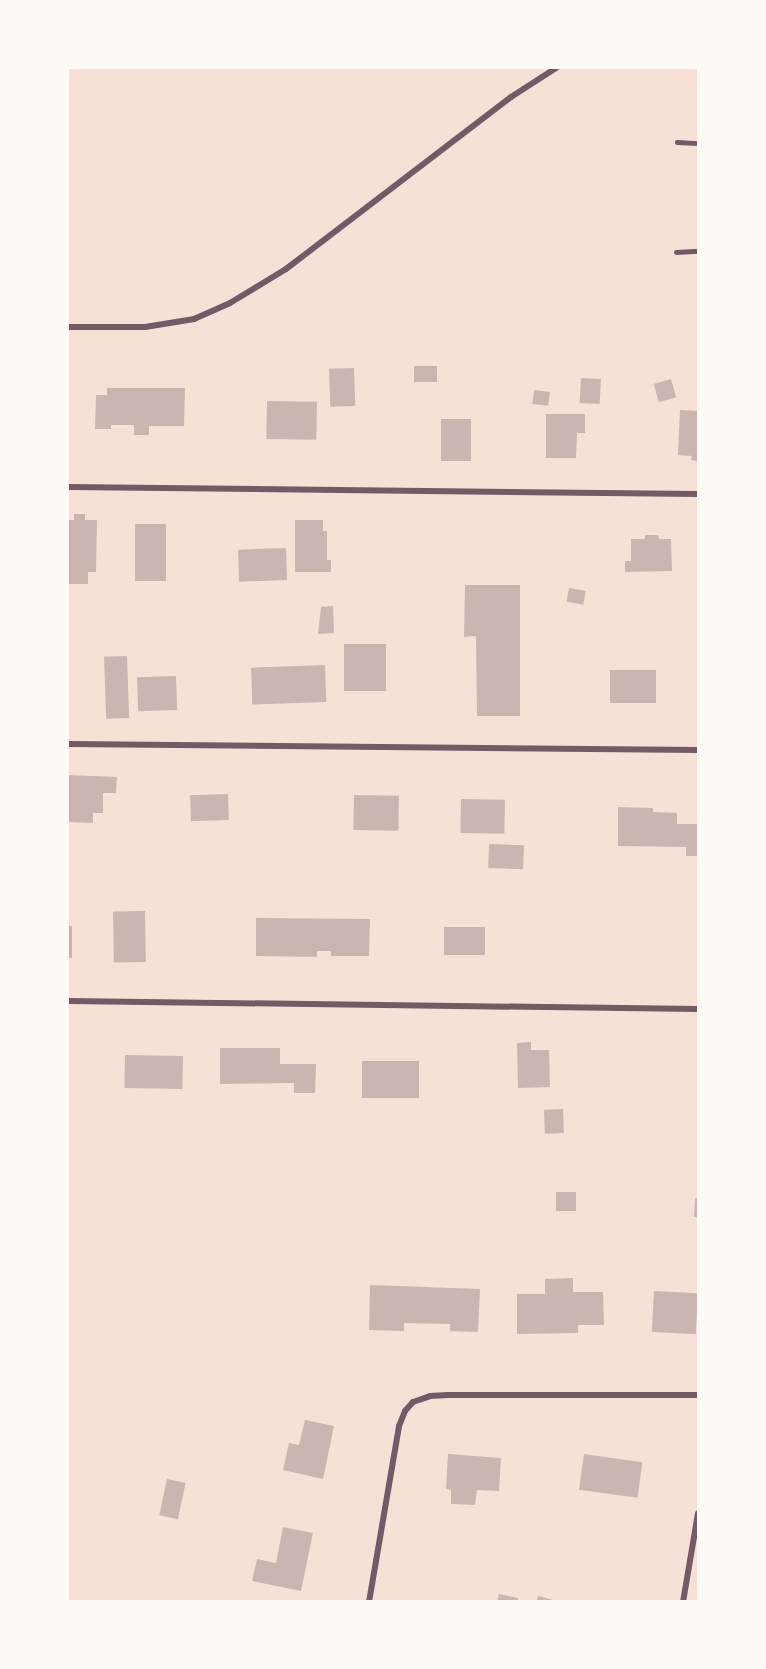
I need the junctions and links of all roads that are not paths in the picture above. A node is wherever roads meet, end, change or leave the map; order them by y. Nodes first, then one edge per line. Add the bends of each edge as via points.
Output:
1 (556, 68) edge
2 (677, 142) dead end
3 (699, 143) edge
4 (699, 251) edge
5 (676, 252) dead end
6 (68, 327) edge
7 (68, 487) edge
8 (699, 494) edge
9 (68, 744) edge
10 (699, 750) edge
11 (68, 1001) edge
12 (699, 1009) edge
13 (699, 1395) edge
14 (699, 1513) edge
15 (369, 1602) edge
16 (683, 1602) edge

1 - 6 street via 511,97 286,269 230,303 194,320 145,327
2 - 3 lane
4 - 5 lane
7 - 8 street
9 - 10 street
11 - 12 street
13 - 15 street via 430,1396 411,1404 399,1426
14 - 16 street

